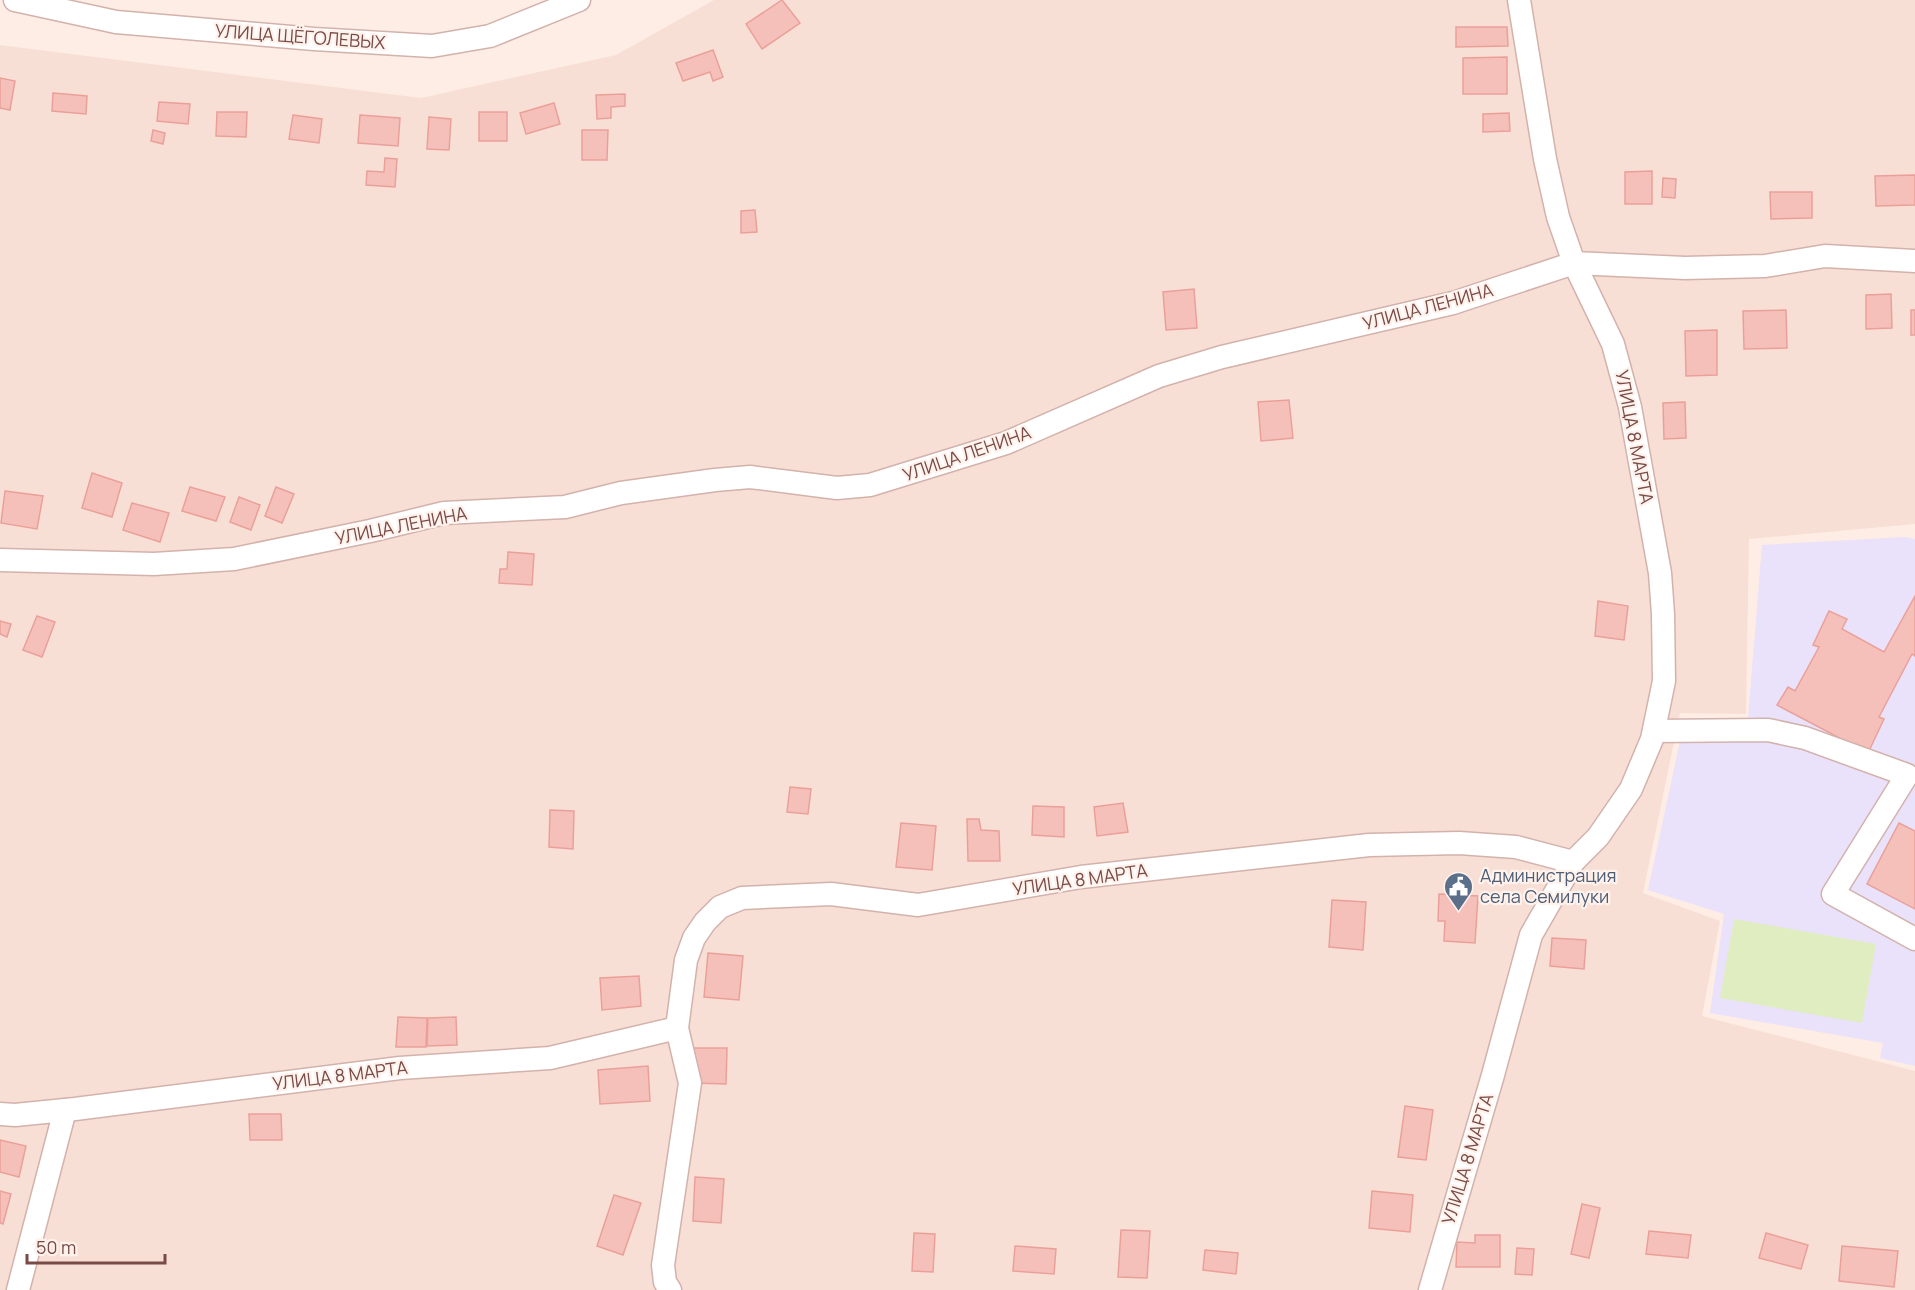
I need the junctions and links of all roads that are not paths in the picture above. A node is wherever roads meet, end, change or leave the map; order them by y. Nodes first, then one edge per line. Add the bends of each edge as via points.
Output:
1 (15, 0) edge
2 (579, 0) edge
3 (1519, 0) edge
4 (539, 8) edge
5 (1915, 261) edge
6 (1574, 263) junction
7 (2, 565) edge
8 (1654, 731) junction
9 (1573, 862) junction
10 (1915, 939) edge
11 (677, 1028) junction
12 (65, 1110) junction
13 (0, 1114) edge
14 (18, 1290) edge
15 (670, 1290) edge
16 (1430, 1290) edge

1 - 4 street, УЛИЦА ЩЁГОЛЕВЫХ via 116,22 432,46 490,36
2 - 4 street, УЛИЦА ЩЁГОЛЕВЫХ
3 - 6 street, УЛИЦА 8 МАРТА via 1552,191
5 - 6 street, УЛИЦА ЛЕНИНА via 1825,256 1765,266 1685,268
6 - 7 street, УЛИЦА ЛЕНИНА via 1453,303 1222,357 1159,376 1006,443 870,485 837,488 750,477 715,480 621,493 565,507 444,513 234,559
6 - 8 street, УЛИЦА 8 МАРТА via 1613,344 1622,373 1659,573 1664,614 1664,681
8 - 9 street, УЛИЦА 8 МАРТА via 1631,789 1598,837
8 - 10 street via 1768,730 1805,738 1907,775 1833,894
9 - 11 street, УЛИЦА 8 МАРТА via 1516,847 1459,843 1369,845 1081,877 918,905 831,894 742,898 720,907 694,938 686,960
9 - 16 street, УЛИЦА 8 МАРТА via 1531,935
11 - 12 street, УЛИЦА 8 МАРТА via 550,1058 400,1068
11 - 15 street, УЛИЦА 8 МАРТА via 690,1083 663,1265
12 - 13 street, УЛИЦА 8 МАРТА
12 - 14 street

